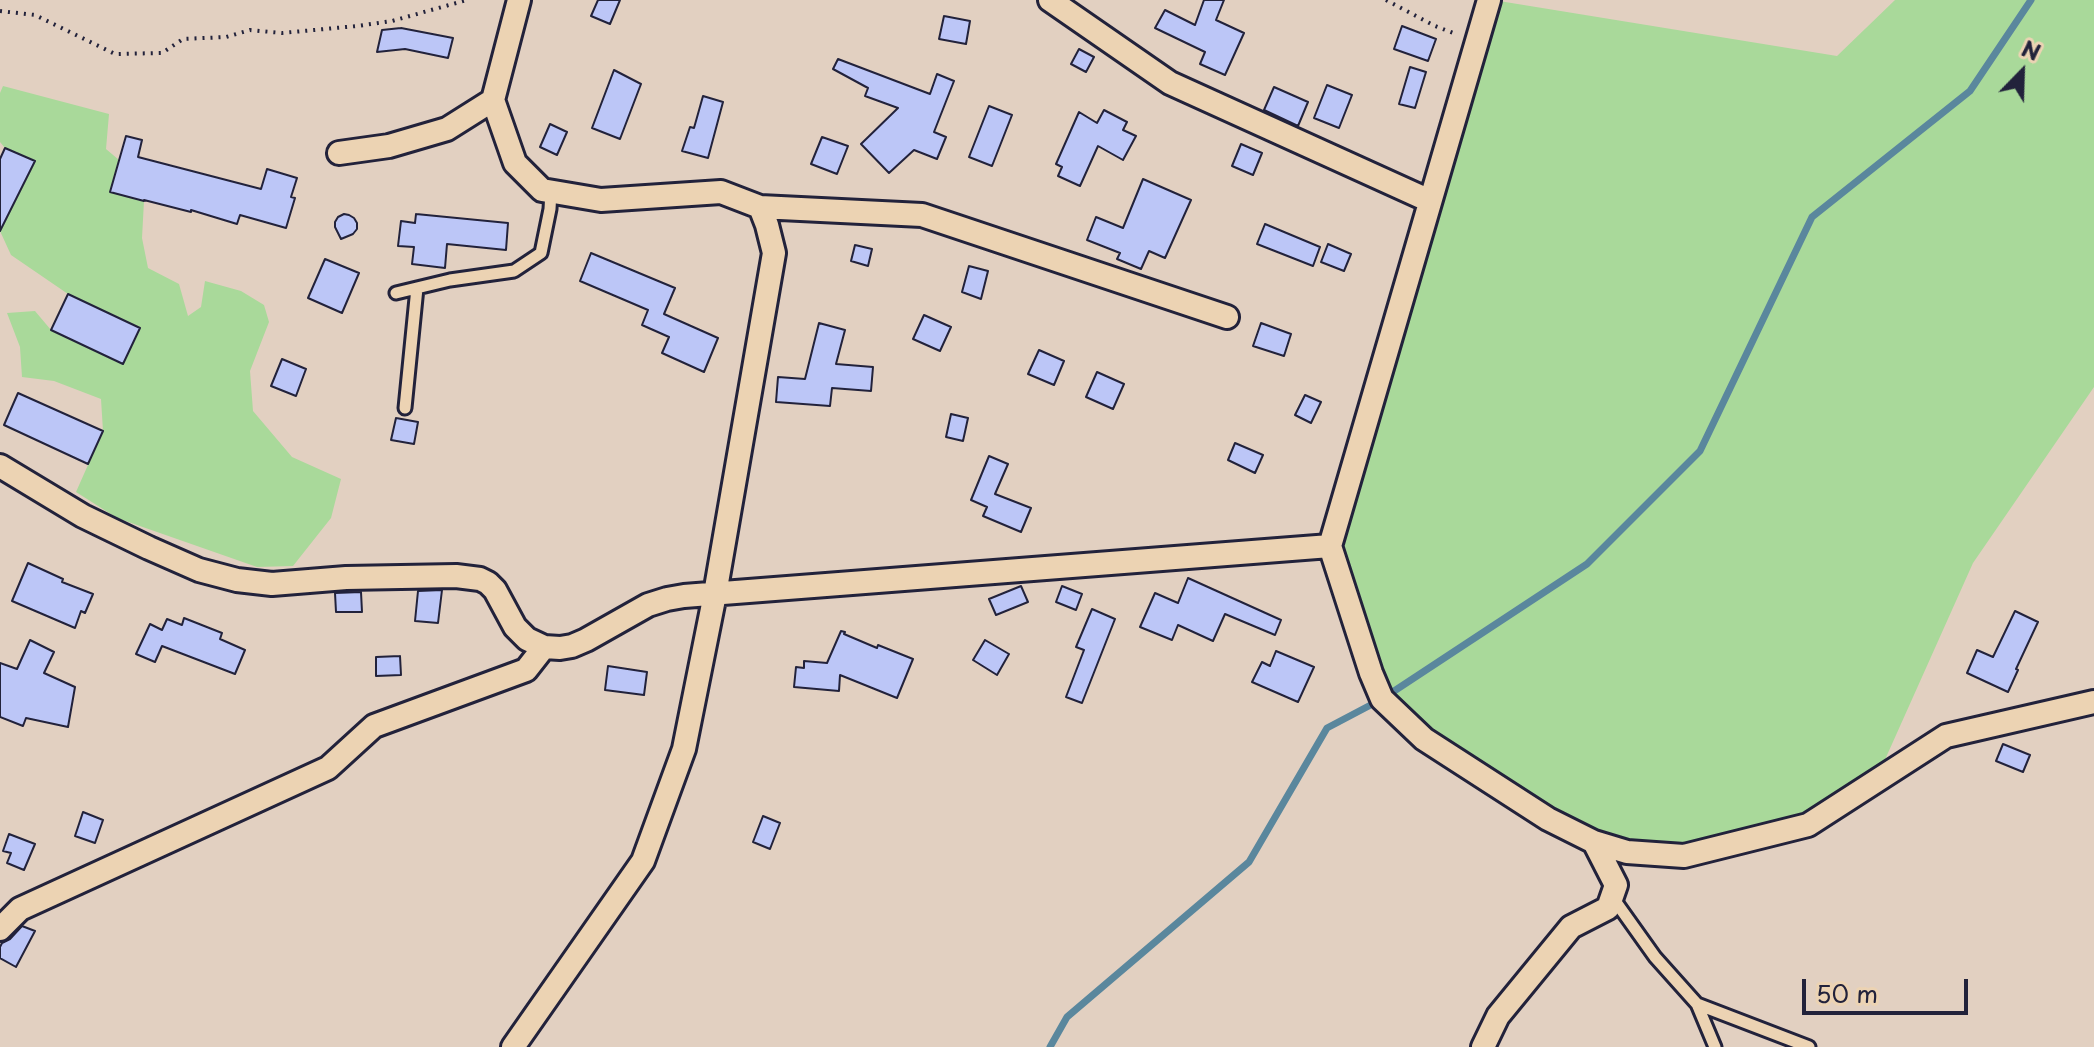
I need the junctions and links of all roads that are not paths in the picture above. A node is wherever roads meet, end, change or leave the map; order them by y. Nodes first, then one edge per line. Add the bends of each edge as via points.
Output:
1 (519, 0) edge
2 (1050, 0) edge
3 (1489, 0) edge
4 (493, 100) junction
5 (339, 153) dead end
6 (551, 191) junction
7 (1430, 201) junction
8 (760, 207) junction
9 (417, 288) junction
10 (396, 293) dead end
11 (1227, 317) dead end
12 (405, 408) dead end
13 (0, 466) edge
14 (1330, 546) junction
15 (715, 594) junction
16 (544, 647) junction
17 (2094, 702) edge
18 (1594, 842) junction
19 (1612, 897) junction
20 (0, 929) edge
21 (1697, 1004) junction
22 (513, 1047) edge
23 (1483, 1047) edge
24 (1715, 1047) edge
25 (1809, 1047) edge

1 - 4 street
2 - 7 street via 1170,83
3 - 7 street
4 - 5 street via 447,129 389,146
4 - 6 street via 515,163 542,190
6 - 8 street via 601,200 721,192
6 - 9 lane via 541,253 514,271
7 - 14 street
8 - 11 street via 922,215
8 - 15 street via 774,253
9 - 10 lane
9 - 12 lane
13 - 16 street via 149,548 237,580 272,584 346,578 480,579 495,590 515,627
14 - 15 street
14 - 18 street via 1382,699 1424,739 1548,819
15 - 16 street via 667,599 572,646
15 - 22 street via 684,749 643,861
16 - 20 street via 526,670 374,726 328,768 20,909
17 - 18 street via 1946,736 1808,825 1684,856 1627,852
18 - 19 street via 1616,885
19 - 21 lane
19 - 23 street via 1608,908 1571,927 1498,1016
21 - 24 lane
21 - 25 lane

